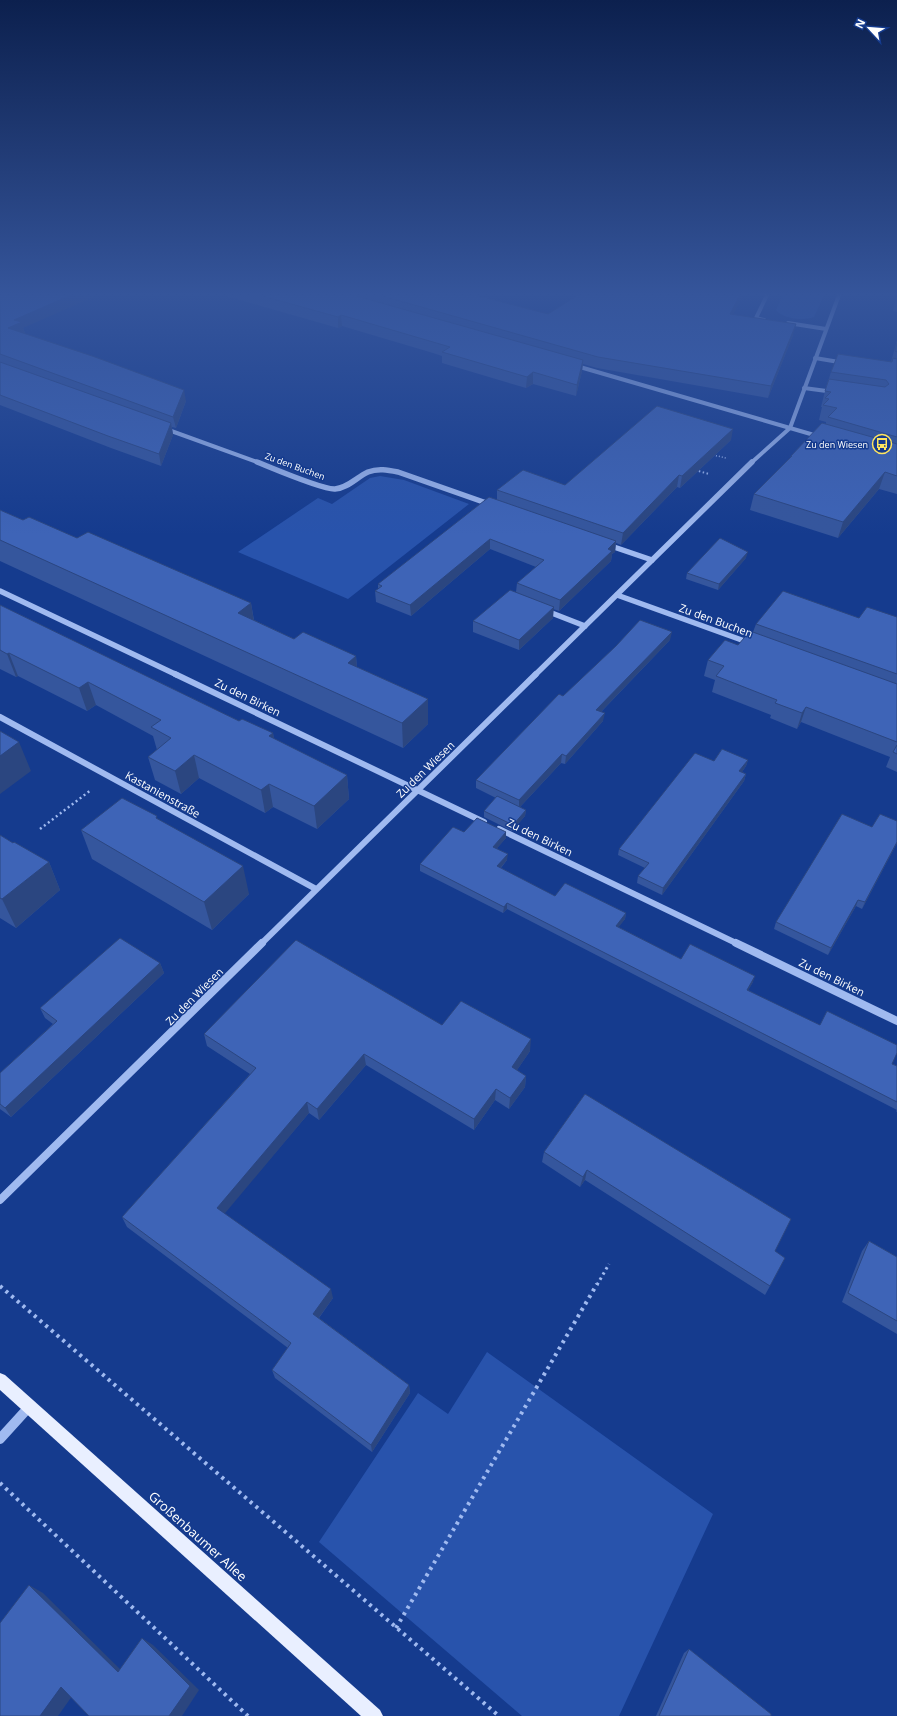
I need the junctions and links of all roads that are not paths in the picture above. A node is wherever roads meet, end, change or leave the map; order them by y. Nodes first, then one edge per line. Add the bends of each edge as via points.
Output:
1 (606, 375) edge
2 (809, 375) edge
3 (804, 388) junction
4 (843, 394) edge
5 (157, 426) edge
6 (790, 428) junction
7 (827, 438) edge
8 (498, 507) edge
9 (601, 542) edge
10 (652, 560) junction
11 (0, 591) edge
12 (617, 594) junction
13 (535, 606) edge
14 (585, 626) junction
15 (757, 646) edge
16 (0, 716) edge
17 (417, 790) junction
18 (316, 889) junction
19 (897, 1020) edge
20 (0, 1200) edge
21 (0, 1380) edge
22 (29, 1407) junction
23 (0, 1438) edge
24 (374, 1716) edge

1 - 6 street
2 - 3 street, Zu den Wiesen
3 - 4 street
3 - 6 street, Zu den Wiesen
5 - 8 street, Zu den Buchen via 322,486 335,489 368,472 382,469 398,472
6 - 7 street
6 - 10 street, Zu den Wiesen
9 - 10 street
10 - 12 street, Zu den Wiesen
11 - 17 street, Zu den Birken
12 - 14 street, Zu den Wiesen
12 - 15 street, Zu den Buchen
13 - 14 street
14 - 17 street, Zu den Wiesen
16 - 18 street, Kastanienstraße
17 - 18 street, Zu den Wiesen
17 - 19 street, Zu den Birken
18 - 20 street, Zu den Wiesen
21 - 22 main road, Großenbaumer Allee
22 - 23 street
22 - 24 main road, Großenbaumer Allee

